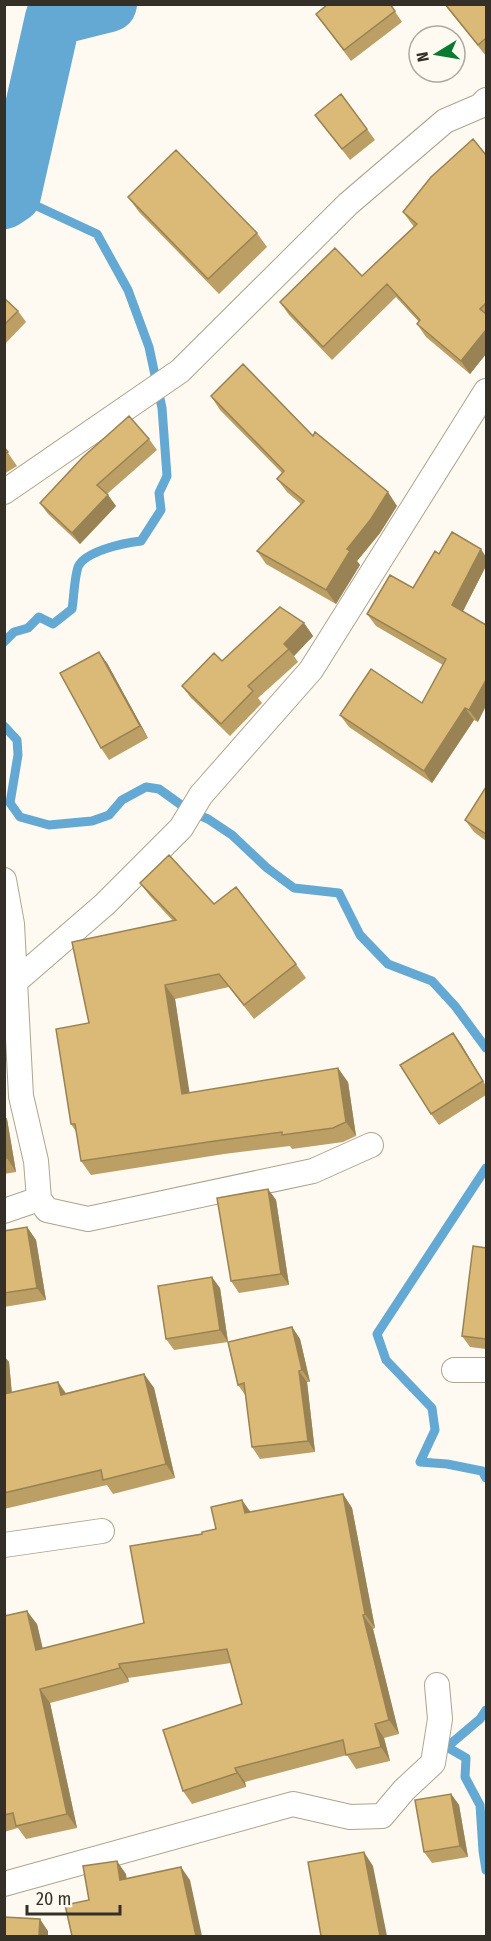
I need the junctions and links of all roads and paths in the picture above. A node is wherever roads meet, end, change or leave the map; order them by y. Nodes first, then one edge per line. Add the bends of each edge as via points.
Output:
1 (484, 107) edge
2 (486, 391) edge
3 (4, 492) edge
4 (4, 880) edge
5 (15, 982) junction
6 (371, 1144) dead end
7 (39, 1199) junction
8 (4, 1211) edge
9 (454, 1370) dead end
10 (486, 1370) edge
11 (102, 1531) dead end
12 (4, 1545) edge
13 (437, 1685) dead end
14 (4, 1884) edge

1 - 3 street via 445,121 348,204 180,371
2 - 5 street via 311,670 201,795 182,828 105,904
4 - 5 street via 12,924
5 - 7 street via 21,1096 36,1161
6 - 7 street via 313,1171 88,1219 47,1210
7 - 8 street
9 - 10 street
11 - 12 street
13 - 14 street via 440,1719 433,1763 382,1816 350,1817 292,1804

